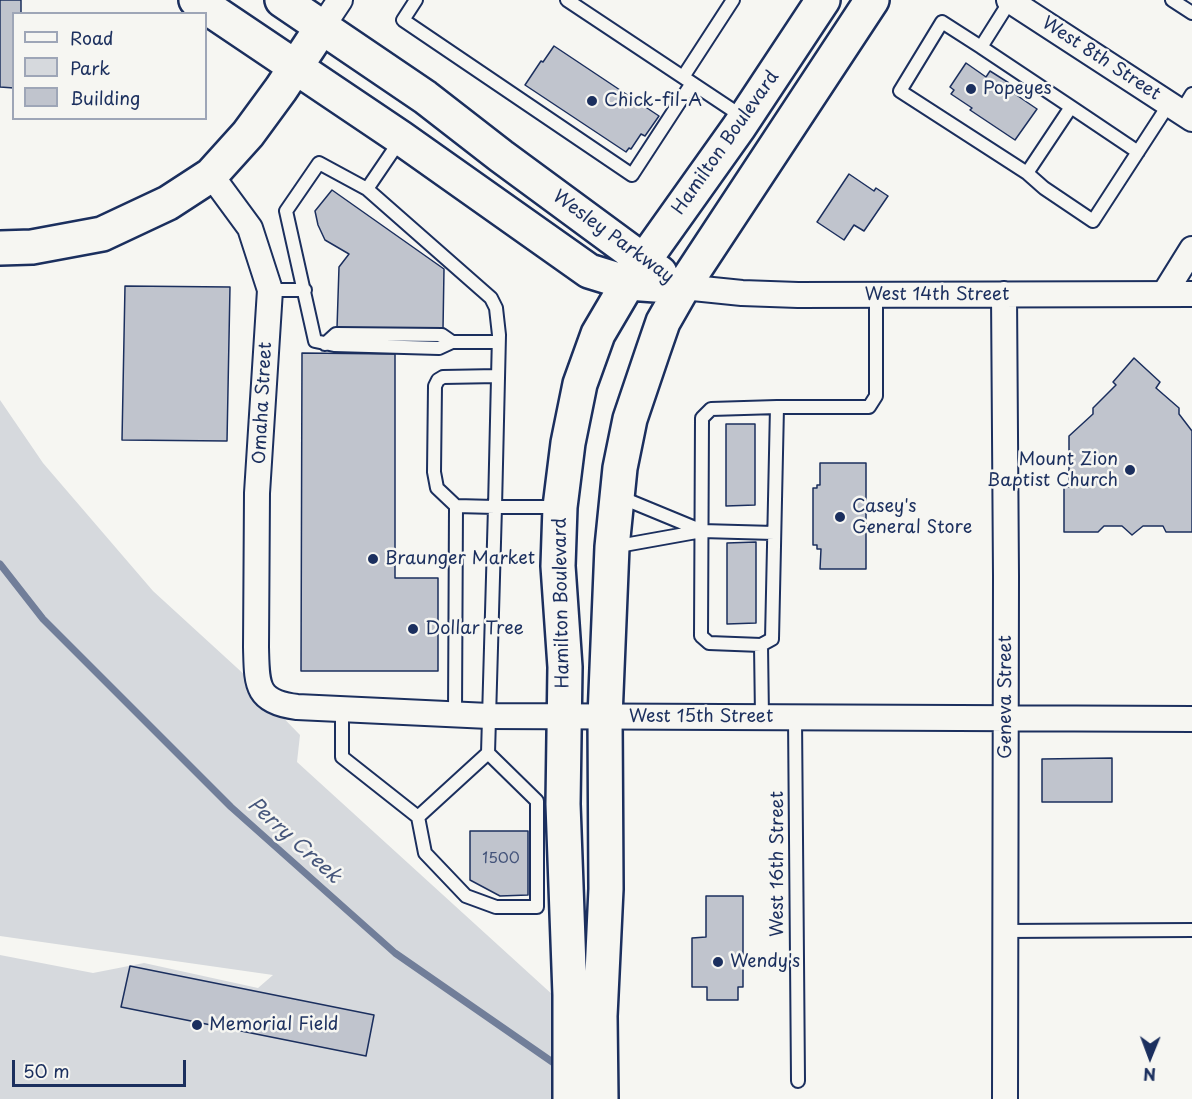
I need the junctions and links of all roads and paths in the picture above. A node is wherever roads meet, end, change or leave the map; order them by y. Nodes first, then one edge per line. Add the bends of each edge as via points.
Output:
1 (196, 0) edge
2 (282, 0) edge
3 (340, 0) edge
4 (416, 0) edge
5 (567, 0) edge
6 (733, 0) edge
7 (823, 0) edge
8 (872, 0) edge
9 (1010, 0) edge
10 (1172, 0) edge
11 (1192, 13) edge
12 (322, 27) junction
13 (981, 47) junction
14 (296, 67) junction
15 (688, 80) junction
16 (1071, 107) junction
17 (1183, 107) edge
18 (744, 118) junction
19 (402, 138) junction
20 (1138, 152) junction
21 (1027, 173) junction
22 (211, 175) junction
23 (367, 189) junction
24 (0, 248) edge
25 (1192, 249) edge
26 (635, 272) junction
27 (683, 287) junction
28 (270, 290) junction
29 (305, 290) junction
30 (1004, 294) junction
31 (1164, 294) junction
32 (1192, 294) edge
33 (876, 295) junction
34 (498, 342) junction
35 (498, 376) junction
36 (777, 407) junction
37 (617, 496) junction
38 (456, 506) junction
39 (495, 507) junction
40 (560, 507) junction
41 (702, 531) junction
42 (774, 533) junction
43 (612, 547) junction
44 (761, 645) junction
45 (256, 647) joint
46 (342, 708) junction
47 (455, 714) junction
48 (489, 716) junction
49 (565, 717) junction
50 (606, 717) junction
51 (762, 717) junction
52 (795, 717) junction
53 (1006, 718) junction
54 (1192, 718) edge
55 (488, 753) junction
56 (418, 817) junction
57 (1192, 930) edge
58 (1004, 931) junction
59 (798, 1081) dead end
60 (570, 1099) edge
61 (601, 1099) edge
62 (1005, 1099) edge

1 - 14 main road, Wesley Parkway
2 - 12 main road, Wesley Parkway
3 - 12 street
4 - 15 lane via 403,20 632,175
5 - 15 lane
6 - 15 lane
7 - 18 main road, Hamilton Boulevard
8 - 27 main road
9 - 13 lane
9 - 17 street, West 8th Street
10 - 11 lane
12 - 14 main road
12 - 26 main road, Wesley Parkway via 425,97 501,156
13 - 16 lane
13 - 21 lane via 942,22 900,91
14 - 19 main road, Wesley Parkway
14 - 22 main road via 248,134
15 - 18 lane
16 - 20 lane
16 - 21 lane
17 - 20 lane
18 - 26 main road, Hamilton Boulevard
19 - 23 lane
19 - 26 main road, Wesley Parkway via 589,271
20 - 21 lane via 1093,221
22 - 24 main road via 168,203 102,234 32,247
22 - 28 street, Omaha Street via 250,228
23 - 29 lane via 319,163 286,211
23 - 34 lane via 491,298 499,325
25 - 31 street
26 - 27 main road, Wesley Parkway
26 - 40 main road, Hamilton Boulevard via 598,334 580,384
27 - 33 street, West 14th Street via 742,293
27 - 37 main road via 663,322 630,419
28 - 29 lane
28 - 45 street, Omaha Street via 257,493
29 - 34 lane via 315,341 325,344 439,348 452,342
30 - 31 street, West 14th Street
30 - 33 street, West 14th Street
30 - 53 street, Geneva Street
31 - 32 street, West 14th Street
33 - 36 lane via 876,396 869,407
34 - 35 lane
35 - 38 lane via 443,377 435,386 434,472 437,488
35 - 39 lane
36 - 41 lane via 711,408 702,418
36 - 42 lane
37 - 41 lane
37 - 43 main road
38 - 39 lane
38 - 47 lane
39 - 40 lane
39 - 48 lane
40 - 49 main road, Hamilton Boulevard via 558,566
41 - 42 lane
41 - 43 lane
41 - 44 lane via 700,636 709,644
42 - 44 lane via 772,639
43 - 50 main road
44 - 51 lane
45 - 46 street, West 15th Street via 260,688 267,700 280,705
46 - 47 street, West 15th Street
46 - 56 lane via 342,757
47 - 48 street, West 15th Street
48 - 49 street, West 15th Street
48 - 55 lane
49 - 50 street, West 15th Street
49 - 60 main road, Hamilton Boulevard via 563,804
50 - 51 street, West 15th Street
50 - 61 main road
51 - 52 street, West 15th Street
52 - 53 street, West 15th Street
52 - 59 lane, West 16th Street
53 - 54 street, West 15th Street
53 - 58 street, Geneva Street
55 - 56 lane
55 - 56 lane via 537,801 537,907 496,907 466,896 425,853
57 - 58 lane
58 - 62 street, Geneva Street

